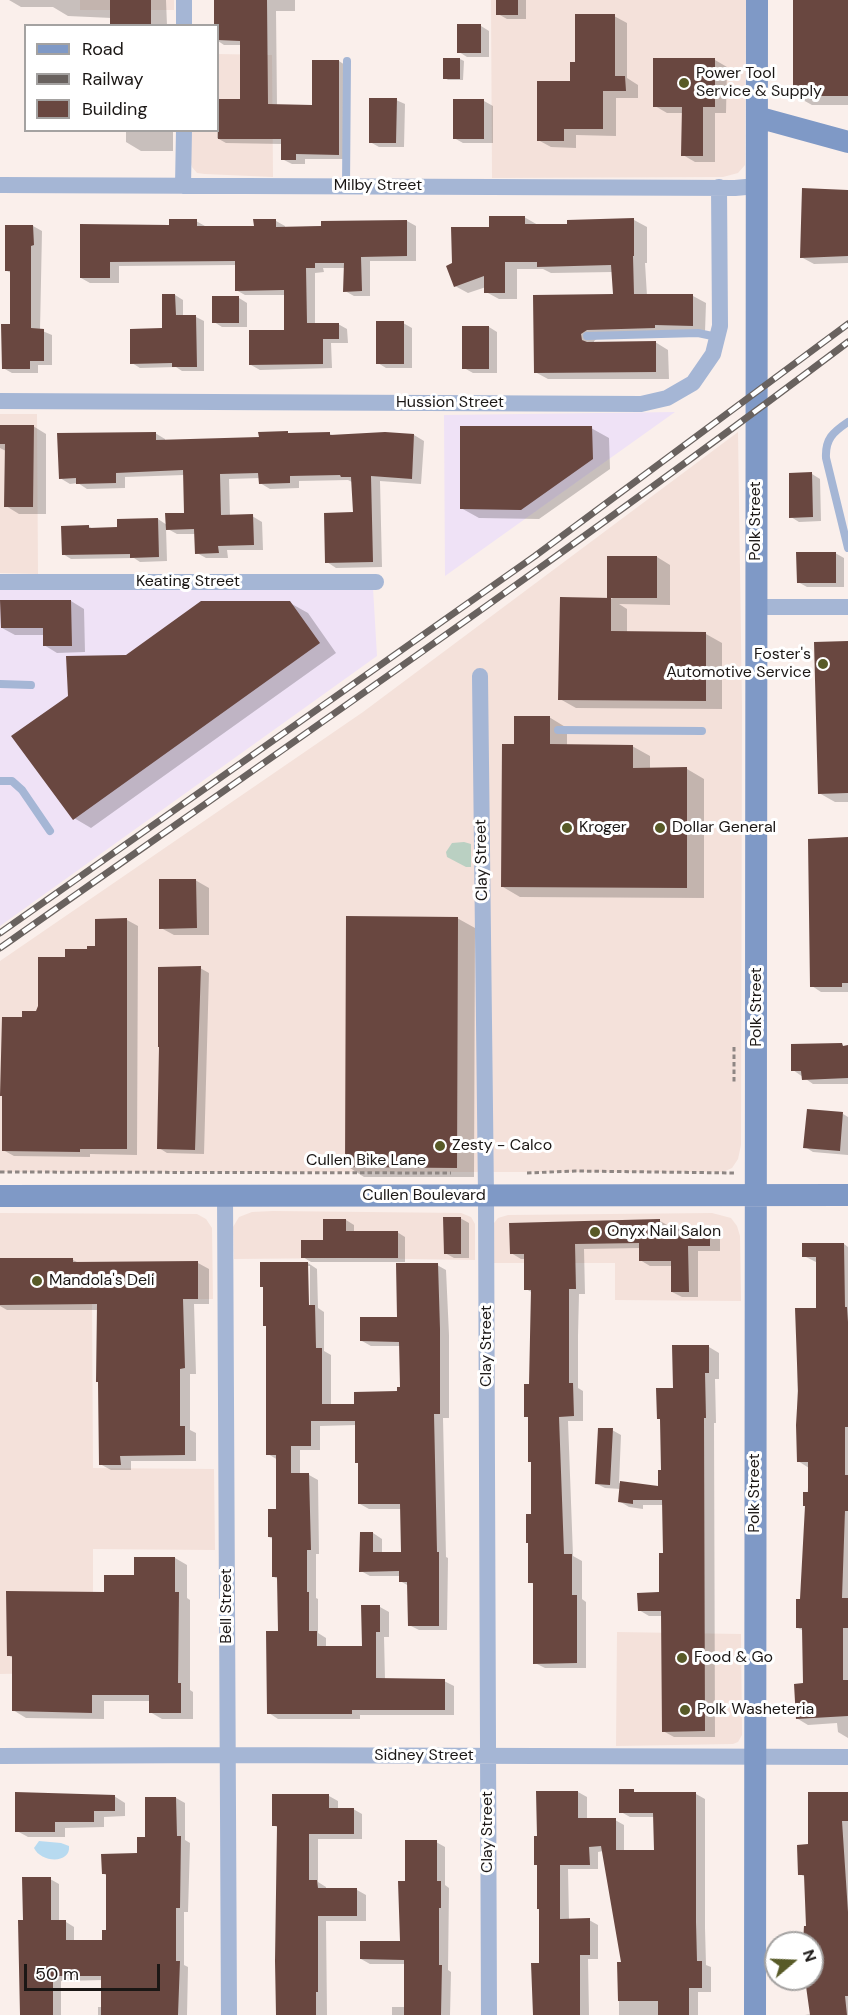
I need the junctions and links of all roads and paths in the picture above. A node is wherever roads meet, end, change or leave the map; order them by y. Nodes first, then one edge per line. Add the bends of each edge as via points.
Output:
1 (184, 0) edge
2 (757, 0) edge
3 (184, 24) edge
4 (348, 61) dead end
5 (757, 117) junction
6 (183, 132) edge
7 (848, 142) edge
8 (0, 185) edge
9 (183, 186) junction
10 (346, 186) junction
11 (757, 186) junction
12 (718, 188) junction
13 (587, 336) dead end
14 (717, 336) junction
15 (0, 401) edge
16 (848, 422) edge
17 (848, 544) edge
18 (0, 582) edge
19 (376, 582) dead end
20 (756, 607) junction
21 (848, 607) edge
22 (480, 676) dead end
23 (0, 684) edge
24 (31, 685) dead end
25 (558, 730) dead end
26 (702, 731) dead end
27 (0, 781) edge
28 (50, 831) dead end
29 (0, 1172) edge
30 (518, 1173) dead end
31 (732, 1173) dead end
32 (486, 1185) junction
33 (755, 1195) junction
34 (848, 1195) edge
35 (0, 1196) edge
36 (225, 1196) junction
37 (227, 1755) junction
38 (0, 1756) edge
39 (488, 1756) junction
40 (755, 1757) junction
41 (848, 1757) edge
42 (229, 2015) edge
43 (489, 2015) edge
44 (754, 2015) edge

1 - 3 street
2 - 5 main road, Polk Street
4 - 10 lane
5 - 7 main road
5 - 11 main road, Polk Street
6 - 9 street
8 - 9 street, Milby Street
9 - 10 street, Milby Street
10 - 12 street, Milby Street
11 - 12 street, Milby Street
11 - 20 main road, Polk Street
12 - 14 street, Hussion Street
13 - 14 lane
14 - 15 street, Hussion Street via 713,354 693,383 667,398 641,404
16 - 17 lane via 832,432 825,447
18 - 19 street, Keating Street
20 - 21 street
20 - 33 main road, Polk Street
22 - 32 street, Clay Street
23 - 24 lane
25 - 26 lane
27 - 28 lane via 12,780
29 - 32 path, Cullen Bike Lane via 379,1172
30 - 31 path
32 - 33 main road, Cullen Boulevard
32 - 36 main road, Cullen Boulevard
32 - 39 street, Clay Street
33 - 34 main road, Cullen Boulevard
33 - 40 main road, Polk Street
35 - 36 main road, Cullen Boulevard
36 - 37 street, Bell Street
37 - 38 street, Sidney Street
37 - 39 street, Sidney Street
37 - 42 street, Bell Street
39 - 40 street, Sidney Street
39 - 43 street, Clay Street
40 - 41 street, Sidney Street
40 - 44 main road, Polk Street

